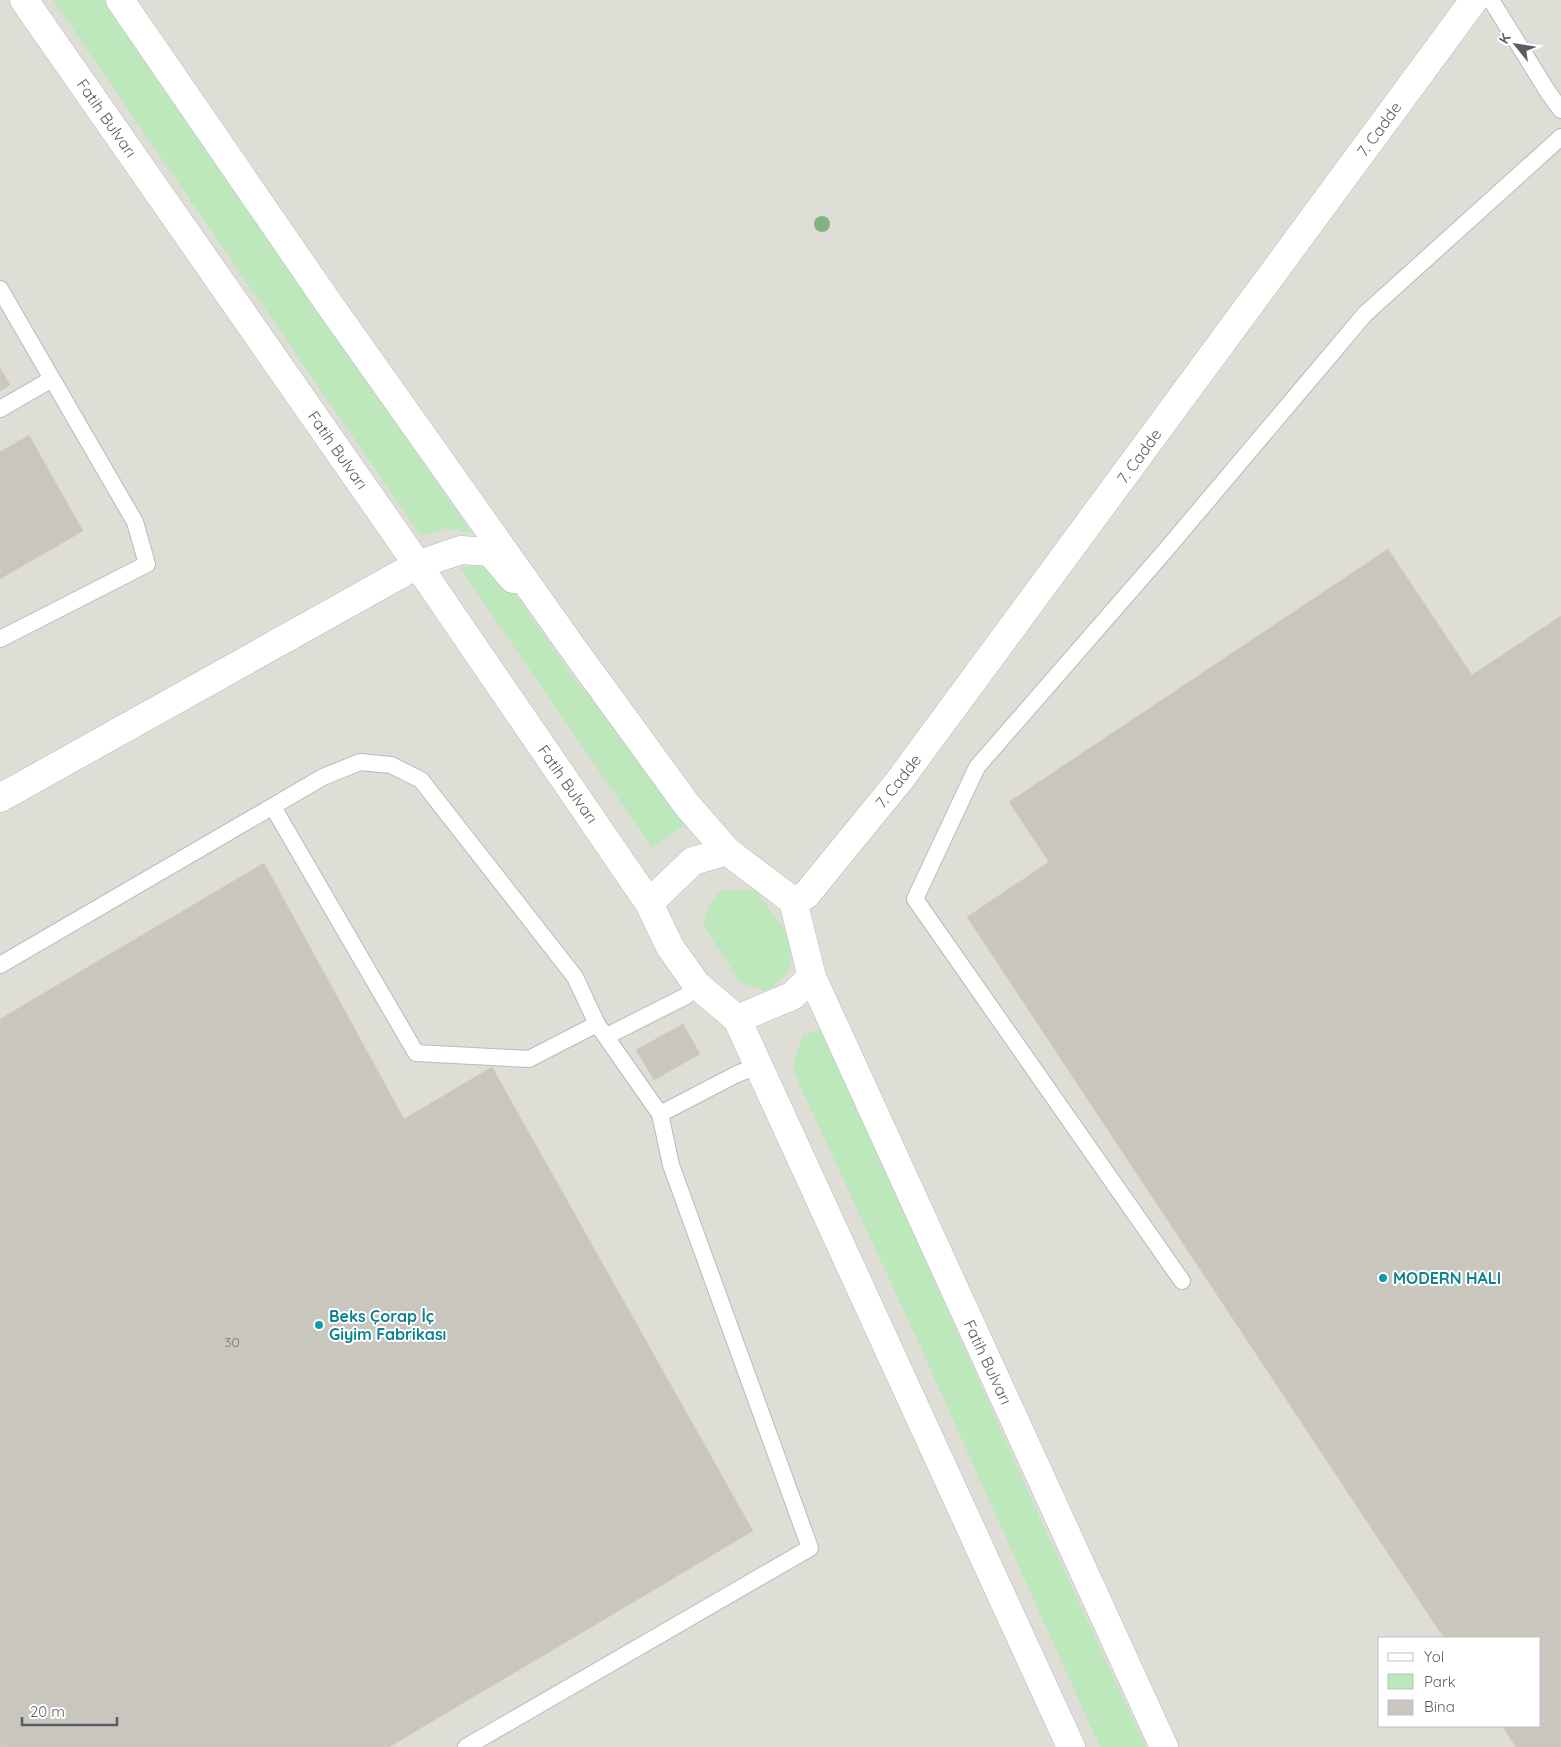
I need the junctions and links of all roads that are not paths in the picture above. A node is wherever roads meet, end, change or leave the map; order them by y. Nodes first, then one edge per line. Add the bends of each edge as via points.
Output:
1 (24, 0) edge
2 (120, 0) edge
3 (1474, 0) edge
4 (1491, 0) edge
5 (1561, 110) edge
6 (1561, 137) edge
7 (0, 289) edge
8 (52, 378) junction
9 (0, 409) edge
10 (417, 565) junction
11 (0, 640) edge
12 (572, 647) junction
13 (0, 798) edge
14 (273, 806) junction
15 (727, 851) junction
16 (793, 901) junction
17 (650, 903) junction
18 (0, 965) edge
19 (812, 977) junction
20 (697, 985) junction
21 (737, 1019) junction
22 (602, 1030) junction
23 (758, 1066) junction
24 (660, 1114) junction
25 (1182, 1281) dead end
26 (466, 1747) edge
27 (1071, 1747) edge
28 (1164, 1747) edge

1 - 10 main road, Fatih Bulvarı
2 - 12 main road via 327,301
3 - 16 main road, 7. Cadde via 899,781 806,895
4 - 5 lane
6 - 25 lane via 1365,314 977,768 915,899
7 - 8 lane
8 - 9 lane
8 - 11 lane via 135,522 147,564
10 - 12 main road via 461,550 490,552
10 - 13 main road
10 - 17 main road, Fatih Bulvarı
12 - 15 main road via 687,805
14 - 18 lane
14 - 22 lane via 323,777 360,762 391,765 421,780 575,977
14 - 22 lane via 416,1053 529,1060
15 - 16 main road
15 - 17 main road via 693,861
16 - 19 main road, Fatih Bulvarı
17 - 20 main road, Fatih Bulvarı via 670,947
19 - 21 main road via 792,996
19 - 28 main road, Fatih Bulvarı
20 - 21 main road, Fatih Bulvarı
20 - 22 lane via 686,996
21 - 23 main road, Fatih Bulvarı
22 - 24 lane
23 - 24 lane
23 - 27 main road, Fatih Bulvarı
24 - 26 lane via 670,1165 810,1548

